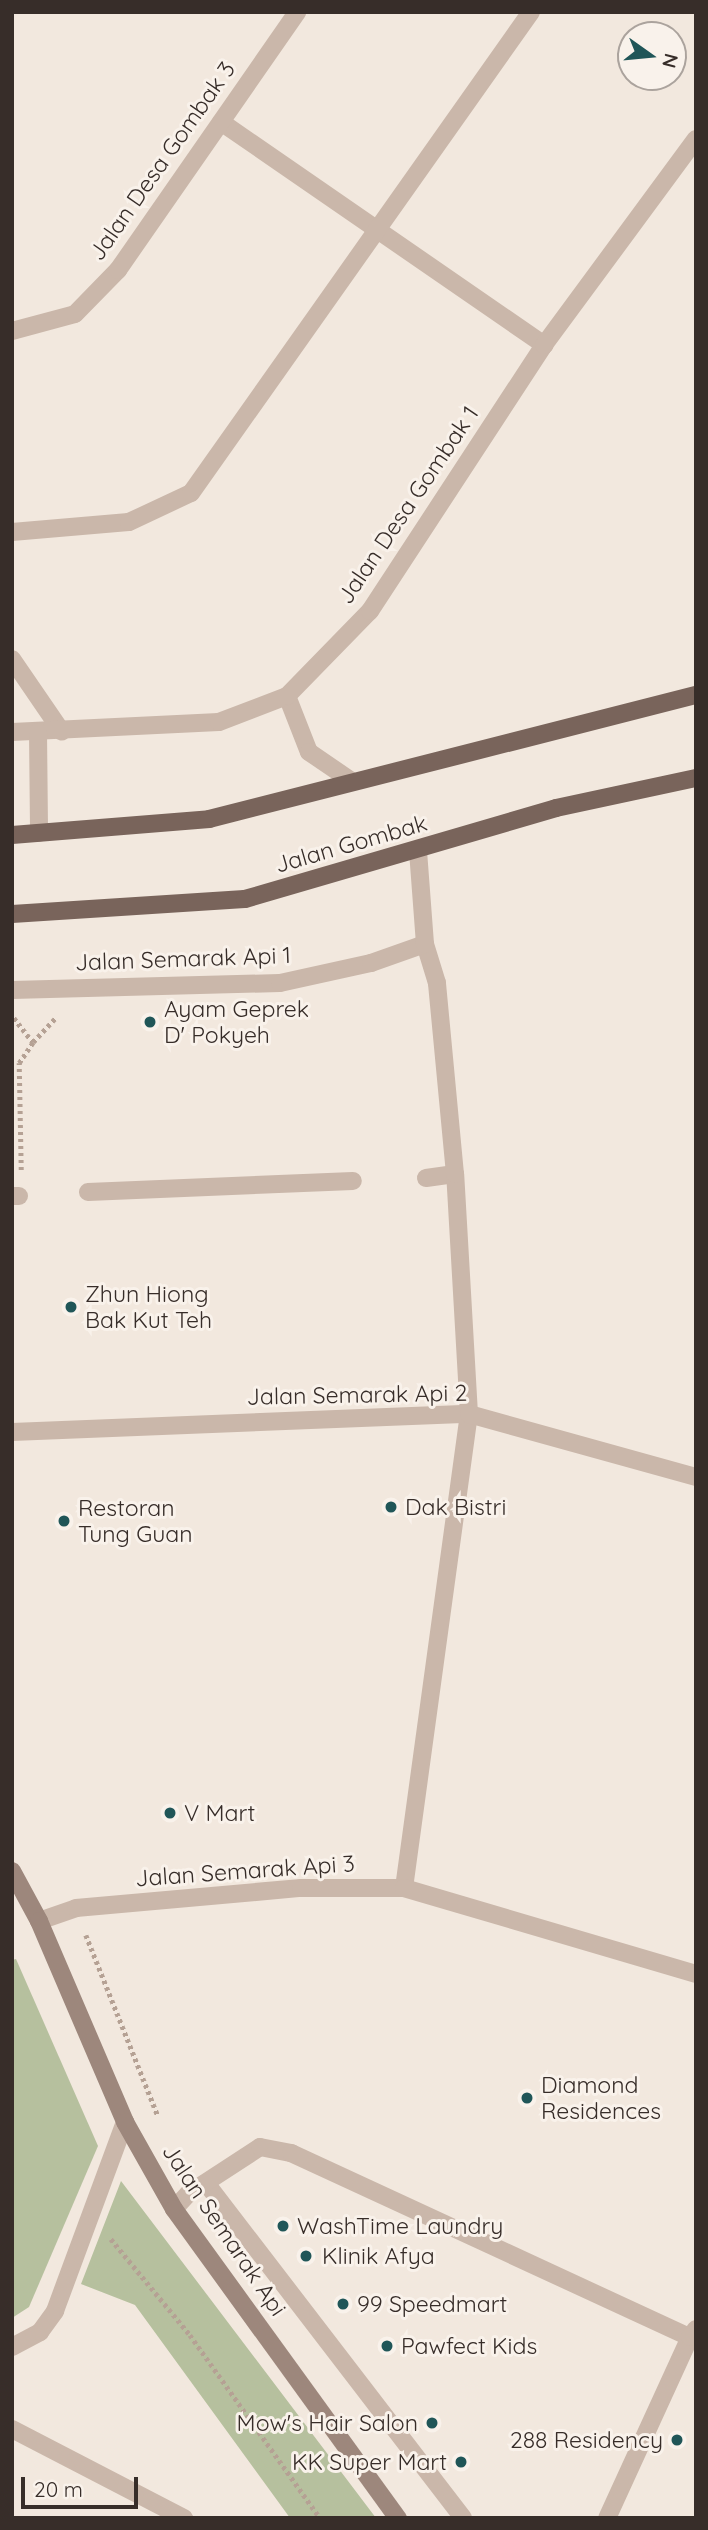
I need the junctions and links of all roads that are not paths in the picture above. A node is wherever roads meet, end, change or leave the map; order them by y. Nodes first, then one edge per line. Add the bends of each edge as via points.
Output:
1 (297, 12) edge
2 (531, 12) edge
3 (221, 122) junction
4 (696, 139) edge
5 (378, 229) junction
6 (12, 331) edge
7 (544, 345) junction
8 (12, 532) edge
9 (12, 659) edge
10 (696, 695) edge
11 (287, 696) junction
12 (12, 732) edge
13 (38, 732) junction
14 (62, 732) junction
15 (696, 778) edge
16 (353, 782) junction
17 (39, 832) junction
18 (12, 835) edge
19 (418, 850) junction
20 (12, 914) edge
21 (425, 944) junction
22 (12, 989) edge
23 (455, 1174) junction
24 (426, 1178) dead end
25 (353, 1181) dead end
26 (88, 1192) dead end
27 (469, 1414) junction
28 (12, 1432) edge
29 (696, 1477) edge
30 (12, 1871) edge
31 (404, 1888) junction
32 (39, 1921) junction
33 (696, 1974) edge
34 (125, 2122) junction
35 (205, 2183) junction
36 (174, 2209) junction
37 (694, 2337) edge
38 (12, 2347) edge
39 (12, 2429) edge
40 (184, 2518) edge
41 (398, 2518) edge
42 (463, 2518) edge
43 (607, 2518) edge
44 (616, 2518) edge

1 - 3 street, Jalan Desa Gombak 3
2 - 5 street
3 - 5 street
3 - 6 street, Jalan Desa Gombak 3 via 118,270 75,314
4 - 7 street, Jalan Desa Gombak 1
5 - 7 street
5 - 8 street via 191,493 129,523
7 - 11 street, Jalan Desa Gombak 1 via 370,611
9 - 14 street
10 - 16 main road
11 - 14 street, Jalan Desa Gombak 1 via 219,722
11 - 16 street via 309,752
12 - 13 street, Jalan Desa Gombak 1
13 - 14 street, Jalan Desa Gombak 1
13 - 17 street
15 - 19 main road, Jalan Gombak via 556,808
16 - 17 main road via 209,819
17 - 18 main road
19 - 20 main road, Jalan Gombak via 245,899
19 - 21 street
21 - 22 street, Jalan Semarak Api 1 via 371,963 280,983
21 - 23 street via 437,983
23 - 24 street
23 - 27 street
25 - 26 street via 193,1180
27 - 28 street, Jalan Semarak Api 2
27 - 29 street, Jalan Semarak Api 2
27 - 31 street
30 - 32 street, Jalan Semarak Api
31 - 32 street, Jalan Semarak Api 3 via 301,1888 76,1908
31 - 33 street, Jalan Semarak Api 3
32 - 34 street, Jalan Semarak Api
34 - 36 street, Jalan Semarak Api
34 - 38 street via 55,2311 40,2332
35 - 36 street
35 - 37 street via 260,2147 291,2154
35 - 42 street
36 - 41 street, Jalan Semarak Api
37 - 43 street
37 - 44 street
39 - 40 street

